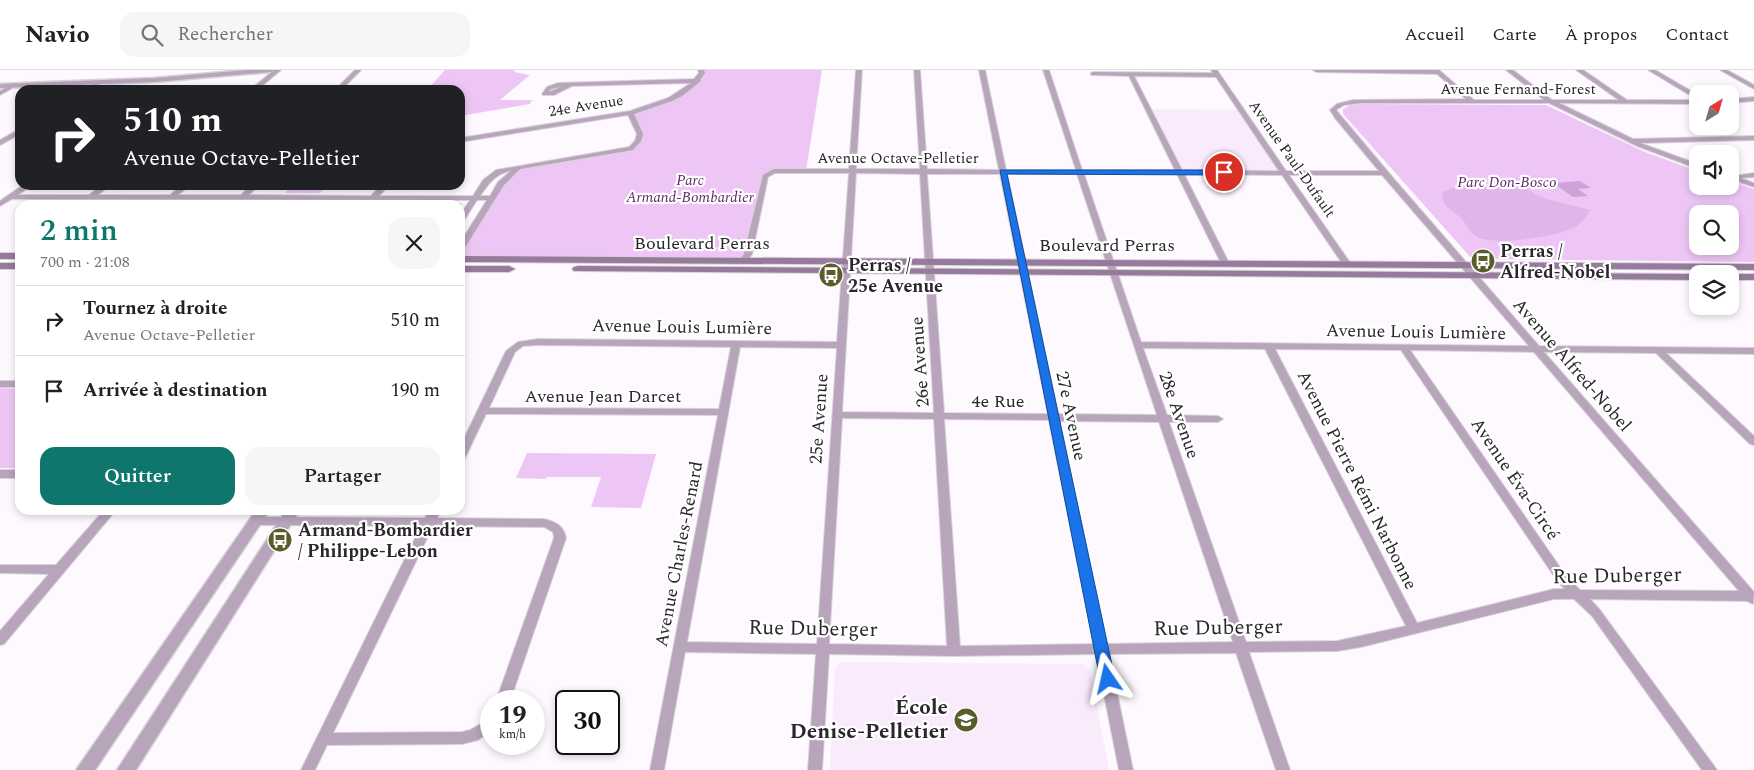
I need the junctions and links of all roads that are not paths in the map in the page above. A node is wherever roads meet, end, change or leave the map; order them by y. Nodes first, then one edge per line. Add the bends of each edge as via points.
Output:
1 (271, 70) edge
2 (278, 70) edge
3 (358, 70) edge
4 (702, 70) edge
5 (859, 70) edge
6 (917, 70) edge
7 (982, 70) edge
8 (1046, 70) edge
9 (1316, 70) edge
10 (1509, 70) edge
11 (1579, 70) edge
12 (1651, 70) edge
13 (1723, 70) edge
14 (1437, 71) edge
15 (1216, 73) edge
16 (1093, 74) dead end
17 (1131, 75) junction
18 (698, 80) junction
19 (99, 82) junction
20 (14, 85) junction
21 (94, 85) edge
22 (259, 85) edge
23 (343, 85) edge
24 (570, 85) dead end
25 (0, 86) edge
26 (1754, 88) edge
27 (0, 93) edge
28 (1689, 93) edge
29 (1754, 99) edge
30 (1739, 100) edge
31 (1473, 102) junction
32 (1551, 102) junction
33 (1627, 102) junction
34 (1689, 102) edge
35 (1339, 104) joint
36 (630, 113) junction
37 (15, 134) edge
38 (1754, 138) edge
39 (465, 139) edge
40 (1630, 141) junction
41 (0, 143) edge
42 (1689, 164) edge
43 (517, 169) junction
44 (852, 171) junction
45 (923, 172) junction
46 (1003, 172) junction
47 (1079, 172) junction
48 (1181, 172) junction
49 (1285, 172) junction
50 (1385, 173) junction
51 (1754, 175) edge
52 (1739, 176) edge
53 (1739, 180) edge
54 (1754, 185) edge
55 (20, 190) edge
56 (102, 190) edge
57 (180, 190) edge
58 (250, 190) edge
59 (380, 190) edge
60 (10, 197) junction
61 (172, 197) junction
62 (187, 197) junction
63 (242, 198) junction
64 (373, 198) junction
65 (475, 198) junction
66 (492, 198) junction
67 (72, 200) edge
68 (93, 200) edge
69 (95, 200) edge
70 (184, 200) edge
71 (0, 204) edge
72 (465, 213) edge
73 (465, 241) edge
74 (0, 256) edge
75 (15, 256) edge
76 (465, 259) edge
77 (744, 260) junction
78 (1225, 263) junction
79 (1347, 264) junction
80 (1464, 264) junction
81 (0, 266) edge
82 (15, 266) edge
83 (846, 267) junction
84 (930, 267) junction
85 (1754, 267) edge
86 (1023, 268) junction
87 (1111, 268) junction
88 (465, 269) edge
89 (1473, 276) junction
90 (1689, 277) edge
91 (1739, 277) edge
92 (1754, 277) edge
93 (736, 344) junction
94 (842, 344) junction
95 (1138, 345) junction
96 (1269, 347) junction
97 (1404, 348) junction
98 (1537, 350) junction
99 (1659, 351) junction
100 (1754, 351) edge
101 (0, 384) edge
102 (15, 384) edge
103 (482, 411) junction
104 (723, 412) junction
105 (837, 415) junction
106 (940, 417) junction
107 (1054, 417) junction
108 (1162, 418) junction
109 (1218, 419) dead end
110 (1754, 442) edge
111 (465, 447) edge
112 (0, 474) edge
113 (15, 474) edge
114 (106, 515) edge
115 (433, 515) edge
116 (259, 516) edge
117 (290, 516) edge
118 (429, 523) junction
119 (0, 569) edge
120 (60, 570) junction
121 (1577, 594) junction
122 (1752, 598) edge
123 (1414, 629) junction
124 (0, 640) edge
125 (680, 646) junction
126 (1241, 648) junction
127 (822, 650) junction
128 (1102, 650) junction
129 (954, 651) junction
130 (507, 690) edge
131 (480, 731) edge
132 (324, 739) junction
133 (86, 770) edge
134 (126, 770) edge
135 (308, 770) edge
136 (657, 770) edge
137 (815, 770) edge
138 (1126, 770) edge
139 (1283, 770) edge
140 (1710, 770) edge

1 - 19 street
2 - 22 street
3 - 23 street
4 - 18 street, 24e Avenue
5 - 44 street, 25e Avenue
6 - 45 street, 26e Avenue
7 - 46 street, 27e Avenue
8 - 47 street, 28e Avenue
9 - 14 street
10 - 32 street
11 - 33 street
12 - 28 street
13 - 26 street
14 - 31 street
15 - 17 street
15 - 49 street, Avenue Paul-Dufault
16 - 17 street
17 - 48 street
18 - 24 street
18 - 36 street, 24e Avenue via 685,92 666,102
19 - 20 street
19 - 21 street
20 - 25 street
20 - 27 street
29 - 30 street
31 - 32 street, Avenue Fernand-Forest
31 - 35 street, Avenue Fernand-Forest via 1361,101
32 - 33 street, Avenue Fernand-Forest
32 - 40 street
33 - 34 street, Avenue Fernand-Forest
35 - 50 street, Avenue Alfred-Nobel via 1334,113
36 - 39 street, 24e Avenue
36 - 43 street via 640,137 628,151
37 - 41 street
38 - 40 street
40 - 42 street
43 - 65 street via 494,173
43 - 66 street
44 - 45 street, Avenue Octave-Pelletier
44 - 77 street, Avenue Octave-Pelletier via 779,170 765,176
44 - 83 street, 25e Avenue
45 - 46 street, Avenue Octave-Pelletier
45 - 84 street, 26e Avenue
46 - 47 street, Avenue Octave-Pelletier
46 - 86 street, 27e Avenue
47 - 48 street, Avenue Octave-Pelletier
47 - 87 street, 28e Avenue
48 - 49 street, Avenue Octave-Pelletier
48 - 78 street
49 - 50 street, Avenue Octave-Pelletier
49 - 79 street, Avenue Paul-Dufault
50 - 80 street, Avenue Alfred-Nobel
51 - 52 street
53 - 54 street
55 - 60 street
56 - 68 street
57 - 61 street
58 - 63 street
59 - 64 street
60 - 67 street
60 - 71 street
61 - 62 street
61 - 69 street via 103,197
62 - 63 street
62 - 70 street
63 - 64 street
64 - 65 street
65 - 66 street
65 - 72 street
66 - 73 street
74 - 75 main road
76 - 77 main road, Boulevard Perras
77 - 83 main road, Boulevard Perras
78 - 79 main road, Boulevard Perras
78 - 87 main road, Boulevard Perras
79 - 80 main road, Boulevard Perras
80 - 85 main road, Boulevard Perras
80 - 89 street, Avenue Alfred-Nobel
81 - 82 main road
83 - 84 main road, Boulevard Perras
83 - 88 main road, Boulevard Perras
83 - 94 street, 25e Avenue
84 - 86 main road, Boulevard Perras
84 - 106 street, 26e Avenue
86 - 87 main road, Boulevard Perras
86 - 107 street, 27e Avenue
87 - 89 main road, Boulevard Perras
87 - 95 street, 28e Avenue
89 - 90 main road, Boulevard Perras
89 - 98 street, Avenue Alfred-Nobel
91 - 92 main road
93 - 94 street, Avenue Louis Lumière
93 - 103 street, Avenue Louis Lumière via 522,344 512,351
93 - 104 street, Avenue Charles-Renard
94 - 105 street, 25e Avenue
95 - 96 street, Avenue Louis Lumière
95 - 108 street, 28e Avenue
96 - 97 street, Avenue Louis Lumière
96 - 123 street, Avenue Pierre Rémi Narbonne
97 - 98 street, Avenue Louis Lumière
97 - 121 street, Avenue Éva-Circé via 1562,579
98 - 99 street, Avenue Louis Lumière
98 - 122 street, Avenue Alfred-Nobel
99 - 100 street, Avenue Louis Lumière
99 - 110 street
101 - 102 street
103 - 104 street, Avenue Jean Darcet
103 - 111 street
104 - 125 street, Avenue Charles-Renard
105 - 106 street, 4e Rue
105 - 127 street, 25e Avenue
106 - 107 street, 4e Rue
106 - 129 street, 26e Avenue
107 - 108 street, 4e Rue
107 - 128 street, 27e Avenue
108 - 109 street, 4e Rue
108 - 126 street, 28e Avenue
112 - 113 street
114 - 120 street
115 - 118 street
116 - 117 street
116 - 133 street
117 - 118 street
117 - 134 street
118 - 130 street via 544,523 559,532 560,538
118 - 132 street
119 - 120 street
120 - 124 street
121 - 122 street, Rue Duberger
121 - 123 street, Rue Duberger via 1554,594
121 - 140 street, Avenue Éva-Circé via 1596,613
123 - 126 street, Rue Duberger via 1350,645
125 - 127 street, Rue Duberger
125 - 136 street, Avenue Charles-Renard
126 - 128 street, Rue Duberger
126 - 139 street, 28e Avenue
127 - 129 street, Rue Duberger
127 - 137 street, 25e Avenue
128 - 129 street, Rue Duberger
128 - 138 street, 27e Avenue
131 - 132 street via 462,738
132 - 135 street

